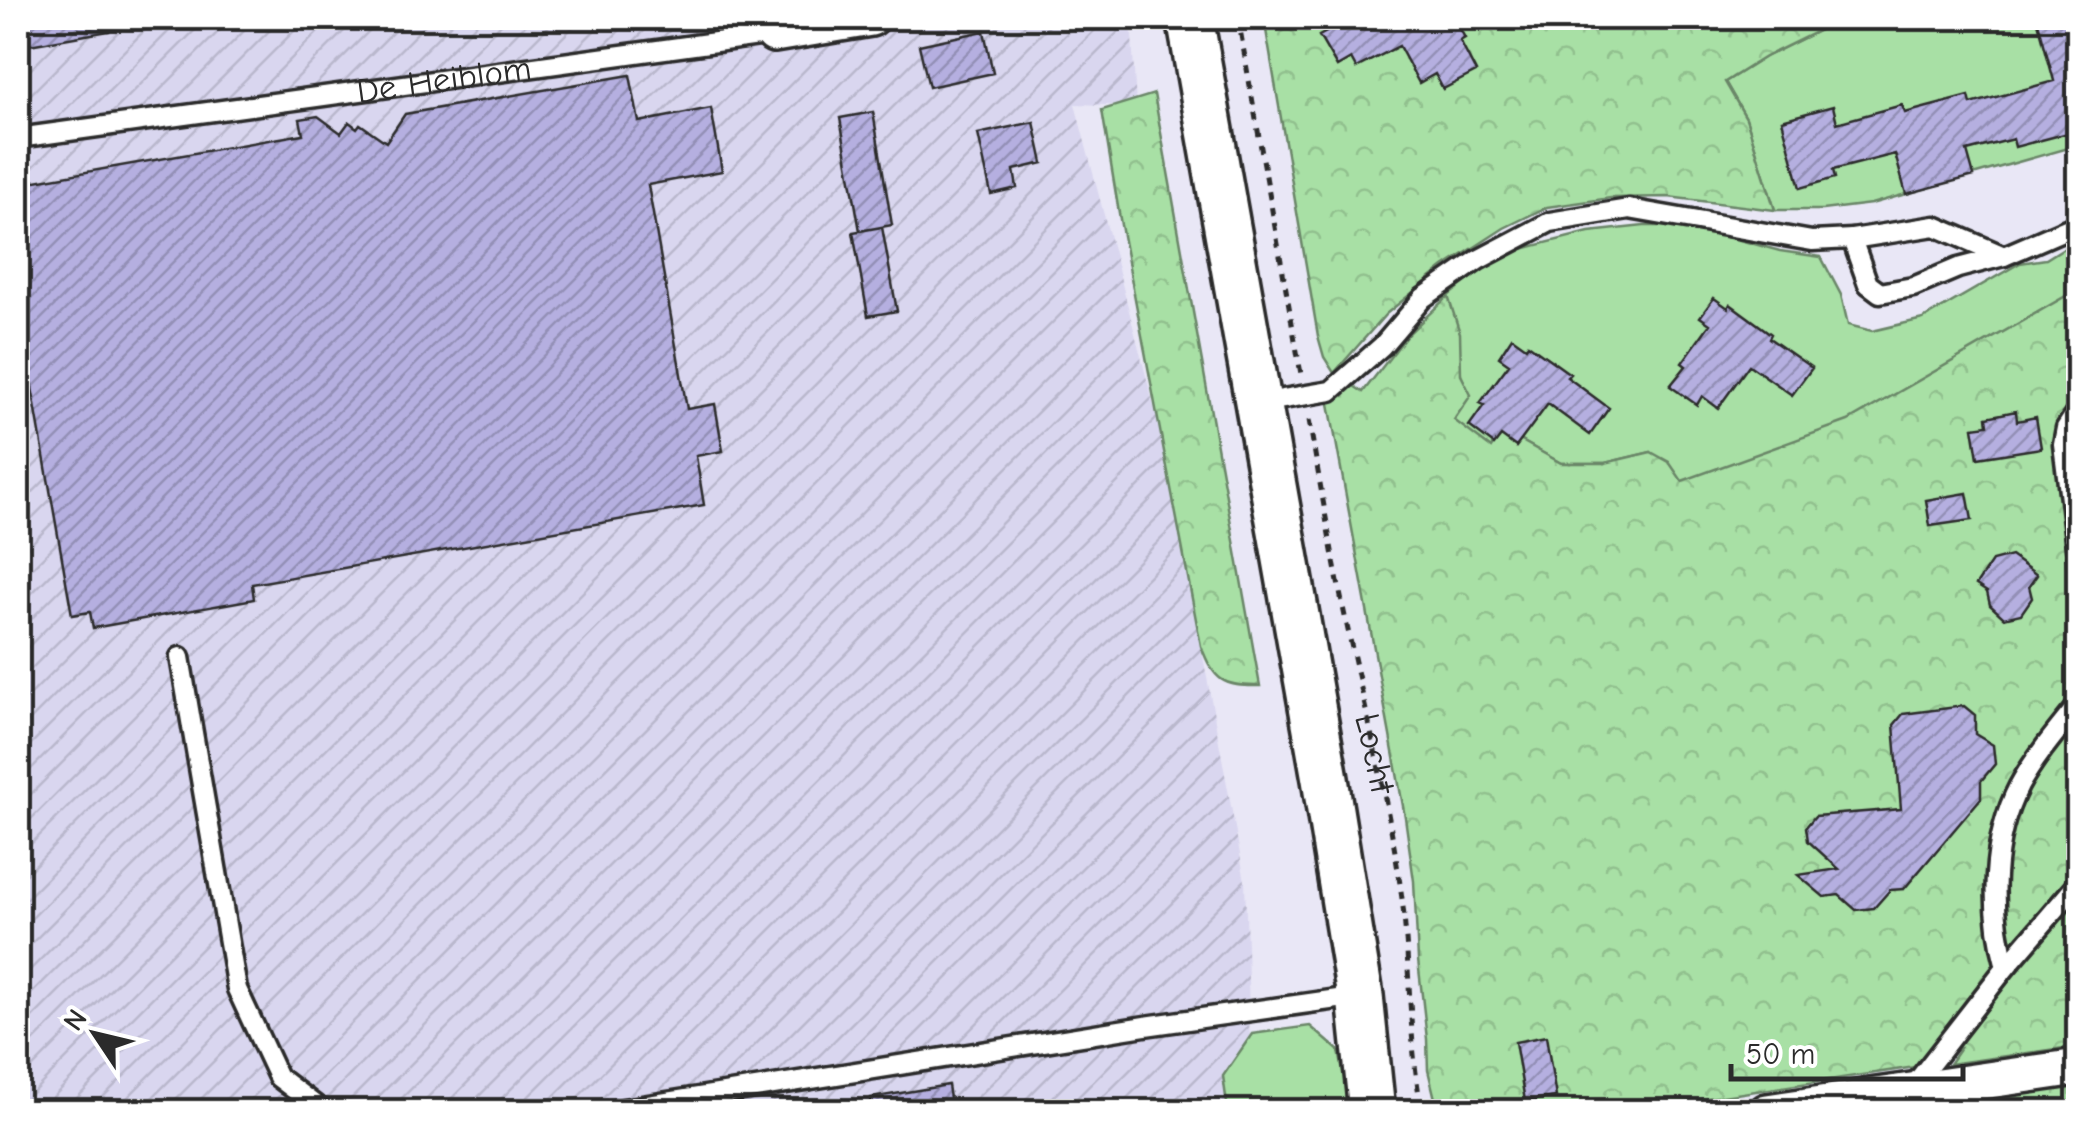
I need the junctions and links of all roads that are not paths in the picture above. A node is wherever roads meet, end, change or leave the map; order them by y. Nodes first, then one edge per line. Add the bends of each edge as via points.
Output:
1 (871, 18) edge
2 (1190, 18) edge
3 (774, 34) joint
4 (18, 138) edge
5 (2078, 224) edge
6 (1852, 239) junction
7 (2004, 256) junction
8 (1258, 403) junction
9 (2078, 410) edge
10 (2078, 564) edge
11 (180, 657) dead end
12 (2078, 706) edge
13 (2078, 883) edge
14 (2006, 967) junction
15 (1360, 996) junction
16 (2078, 1066) edge
17 (1910, 1090) junction
18 (324, 1112) edge
19 (604, 1112) edge
20 (1372, 1112) edge
21 (1767, 1112) edge

1 - 3 street, De Heiblom
2 - 8 street, Locht
3 - 4 lane, De Heiblom
5 - 7 lane
6 - 7 lane via 1935,226
6 - 7 lane via 1868,284 1880,293
6 - 8 lane via 1812,241 1628,209 1550,222 1423,298 1331,391
8 - 15 street, Locht
9 - 10 lane via 2063,444
11 - 18 lane via 236,989 278,1076
12 - 14 lane via 2018,788 2003,827 1995,885
13 - 14 lane
14 - 17 lane
15 - 19 lane
15 - 20 street, Locht
16 - 17 street
17 - 21 street

